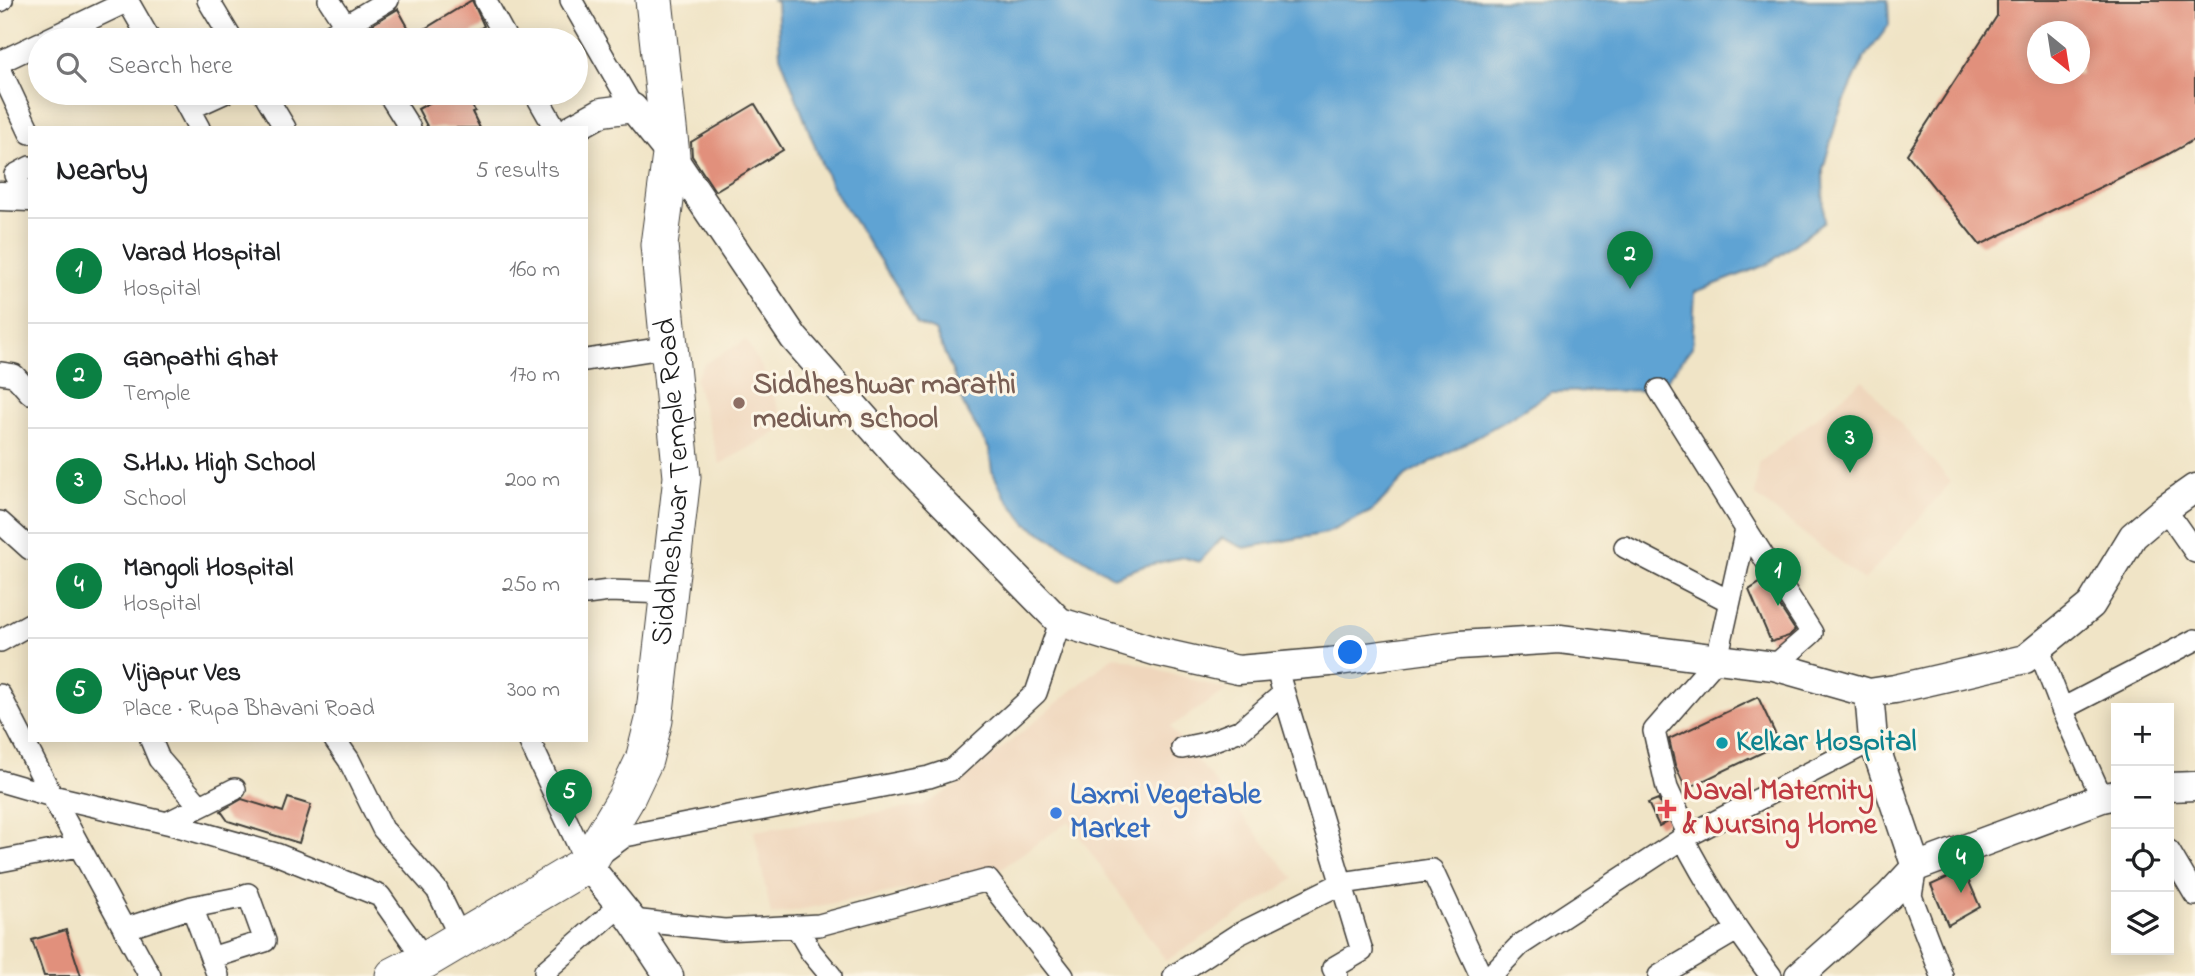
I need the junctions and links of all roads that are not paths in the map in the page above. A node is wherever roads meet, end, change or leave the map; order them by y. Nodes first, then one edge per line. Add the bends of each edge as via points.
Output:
1 (127, 0) edge
2 (208, 0) edge
3 (330, 0) edge
4 (388, 0) edge
5 (485, 0) edge
6 (571, 0) edge
7 (654, 0) edge
8 (70, 28) edge
9 (143, 28) edge
10 (225, 28) edge
11 (347, 28) edge
12 (356, 28) edge
13 (500, 28) edge
14 (587, 28) edge
15 (588, 30) edge
16 (28, 49) edge
17 (0, 62) edge
18 (0, 69) edge
19 (271, 105) edge
20 (396, 105) edge
21 (543, 105) edge
22 (633, 108) junction
23 (284, 126) edge
24 (409, 126) edge
25 (554, 126) edge
26 (577, 126) edge
27 (28, 129) edge
28 (671, 155) junction
29 (28, 168) edge
30 (19, 197) edge
31 (669, 347) junction
32 (588, 360) edge
33 (0, 373) edge
34 (1659, 390) dead end
35 (28, 391) edge
36 (2195, 488) edge
37 (2165, 509) junction
38 (0, 522) edge
39 (1746, 529) junction
40 (28, 547) edge
41 (1625, 547) dead end
42 (2195, 552) edge
43 (588, 593) edge
44 (669, 593) junction
45 (1729, 601) junction
46 (1060, 622) junction
47 (28, 625) edge
48 (2195, 640) edge
49 (0, 641) edge
50 (2038, 647) junction
51 (1717, 659) junction
52 (1774, 666) junction
53 (1276, 667) junction
54 (1869, 692) junction
55 (1284, 693) junction
56 (0, 695) edge
57 (2062, 709) junction
58 (1873, 740) junction
59 (152, 742) edge
60 (336, 742) edge
61 (530, 742) edge
62 (1182, 748) dead end
63 (0, 781) edge
64 (235, 789) dead end
65 (52, 796) junction
66 (0, 797) edge
67 (2109, 797) edge
68 (199, 806) junction
69 (167, 823) junction
70 (1686, 837) junction
71 (79, 846) junction
72 (2174, 859) edge
73 (0, 861) edge
74 (587, 864) junction
75 (1916, 867) junction
76 (1342, 883) junction
77 (2195, 895) edge
78 (192, 907) junction
79 (626, 913) junction
80 (796, 926) junction
81 (124, 929) junction
82 (1737, 930) junction
83 (461, 939) junction
84 (214, 967) edge
85 (413, 971) edge
86 (150, 976) edge
87 (547, 976) edge
88 (668, 976) edge
89 (831, 976) edge
90 (1063, 976) edge
91 (1174, 976) edge
92 (1337, 976) edge
93 (1481, 976) edge
94 (1490, 976) edge
95 (1659, 976) edge
96 (1771, 976) edge
97 (1799, 976) edge
98 (1942, 976) edge

1 - 8 street
1 - 9 street
2 - 10 street
3 - 11 street
4 - 12 street
5 - 13 street
6 - 14 street
7 - 28 highway, Siddheshwar Temple Road
15 - 22 street
16 - 17 street
18 - 27 street
19 - 23 street
20 - 24 street
21 - 25 street
22 - 26 street via 602,112
22 - 28 street
28 - 31 highway, Siddheshwar Temple Road via 659,245
28 - 46 street via 794,338 904,463
29 - 30 street via 15,175
31 - 32 street
31 - 44 highway, Siddheshwar Temple Road via 682,477
33 - 35 street via 14,375
34 - 39 street
36 - 37 street
37 - 42 street
37 - 50 street via 2133,536 2091,605
38 - 40 street
39 - 45 street
39 - 52 street via 1812,634
41 - 45 street
43 - 44 street
44 - 74 highway, Siddheshwar Temple Road via 654,720 644,760
45 - 51 street
46 - 53 street via 1238,670
46 - 74 street via 1036,693 953,769 625,836
47 - 49 street
48 - 57 street
50 - 54 street via 2025,659
50 - 57 street
51 - 52 street
51 - 53 street via 1560,639 1459,645
51 - 70 street via 1654,731 1667,788
52 - 54 street
53 - 55 street
54 - 58 street
55 - 62 street via 1241,730
55 - 76 street
56 - 65 street
57 - 67 street
58 - 70 street
58 - 75 street
59 - 68 street via 159,760
60 - 83 street via 383,829 437,890
61 - 74 street
63 - 65 street
64 - 68 street
65 - 66 street
65 - 69 street
65 - 71 street
67 - 75 street
68 - 69 street
69 - 85 street via 276,854 380,896
70 - 82 street
70 - 94 street via 1520,945
71 - 73 street
71 - 81 street
72 - 77 street
74 - 79 street
74 - 83 highway
75 - 97 street
75 - 98 street via 1911,896
76 - 91 street via 1237,935
76 - 92 street via 1362,951 1333,968
76 - 93 street via 1432,870
78 - 81 street
78 - 84 street
78 - 84 street via 248,894 265,941
79 - 80 street via 724,930
79 - 87 street via 545,971
79 - 88 street
80 - 89 street
80 - 90 street via 819,925 988,880
81 - 86 street
82 - 95 street
82 - 96 street
83 - 85 highway

